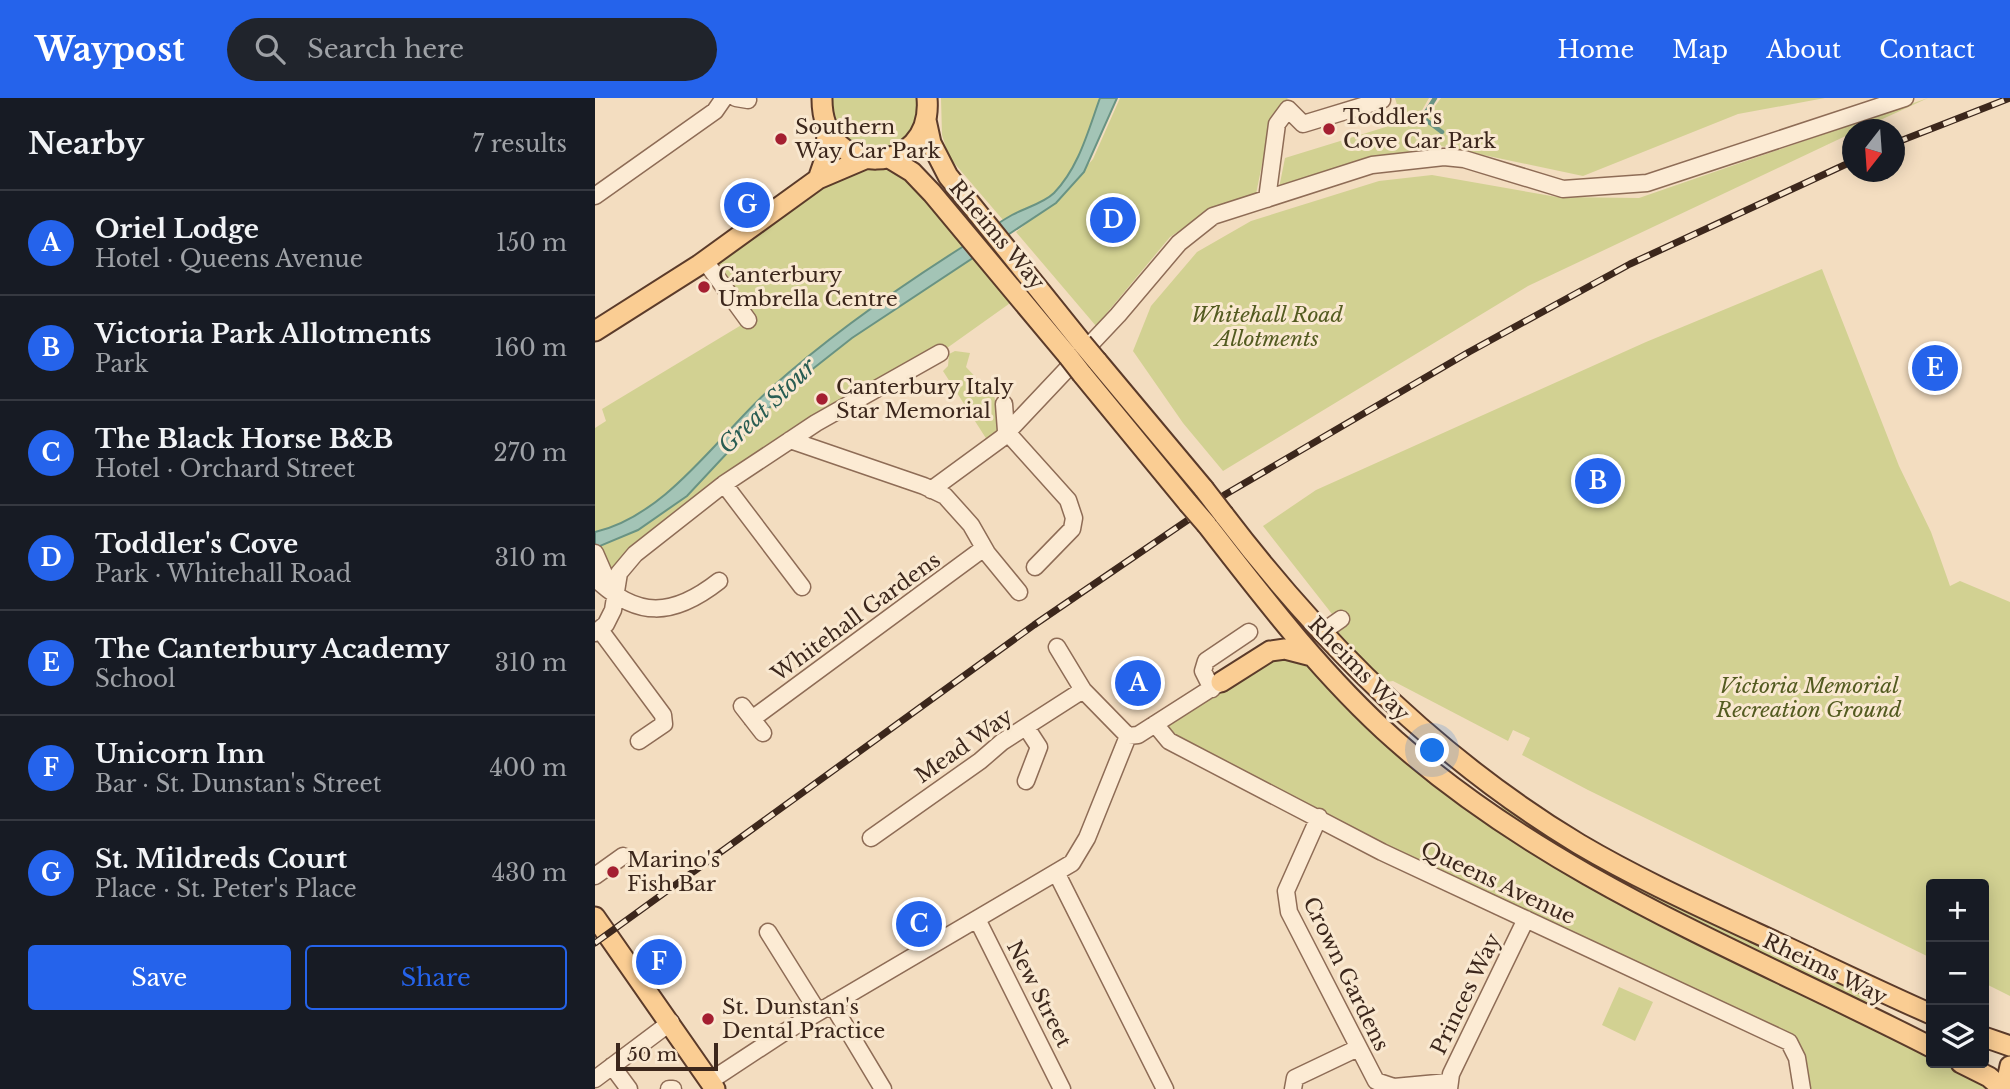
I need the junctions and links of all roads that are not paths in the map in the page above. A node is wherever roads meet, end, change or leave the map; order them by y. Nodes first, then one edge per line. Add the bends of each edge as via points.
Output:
1 (724, 98) edge
2 (822, 98) edge
3 (927, 98) edge
4 (1905, 98) edge
5 (1382, 100) dead end
6 (926, 120) junction
7 (827, 130) junction
8 (889, 158) junction
9 (865, 159) junction
10 (818, 179) junction
11 (595, 197) edge
12 (1267, 199) junction
13 (1245, 205) junction
14 (1251, 221) dead end
15 (705, 261) junction
16 (1015, 278) junction
17 (748, 320) dead end
18 (595, 331) edge
19 (940, 358) dead end
20 (1089, 367) junction
21 (1004, 404) dead end
22 (1006, 430) junction
23 (790, 440) junction
24 (724, 484) junction
25 (931, 489) junction
26 (984, 548) junction
27 (595, 553) edge
28 (1035, 567) dead end
29 (595, 578) edge
30 (719, 581) dead end
31 (802, 587) dead end
32 (1019, 592) dead end
33 (615, 597) junction
34 (1341, 619) dead end
35 (597, 632) edge
36 (1249, 632) dead end
37 (1321, 633) junction
38 (1057, 647) dead end
39 (1312, 656) junction
40 (1216, 685) junction
41 (1083, 690) junction
42 (1155, 724) junction
43 (1026, 727) junction
44 (762, 733) dead end
45 (1128, 736) junction
46 (639, 741) dead end
47 (1026, 781) dead end
48 (1319, 817) junction
49 (871, 838) dead end
50 (623, 856) dead end
51 (1058, 874) junction
52 (595, 876) edge
53 (595, 916) edge
54 (977, 919) junction
55 (1526, 919) junction
56 (768, 932) dead end
57 (825, 1008) junction
58 (1926, 1012) edge
59 (671, 1022) junction
60 (1989, 1039) edge
61 (1926, 1045) edge
62 (2010, 1046) edge
63 (1358, 1048) junction
64 (612, 1066) junction
65 (2010, 1066) edge
66 (1971, 1068) edge
67 (595, 1079) edge
68 (710, 1085) edge
69 (1449, 1086) edge
70 (629, 1089) edge
71 (883, 1089) edge
72 (1062, 1089) edge
73 (1164, 1089) edge
74 (1293, 1089) edge
75 (1802, 1089) edge
76 (2004, 1089) edge

1 - 11 street via 715,111
2 - 7 main road
3 - 6 main road
4 - 12 street via 1647,183 1563,189 1444,157 1372,165
5 - 12 street via 1303,124 1288,109 1277,124
6 - 8 main road via 913,144
6 - 16 main road, Rheims Way via 937,158
7 - 9 main road via 836,144
7 - 10 main road via 826,156
8 - 9 main road
8 - 16 main road, Rheims Way via 912,173 953,220
9 - 10 main road
10 - 15 main road
12 - 13 street
13 - 14 street
13 - 22 street via 1213,216 1179,243 1066,372
15 - 17 street
15 - 18 main road
16 - 20 main road, Rheims Way, bridge
19 - 23 street
20 - 37 main road, Rheims Way, bridge via 1204,489
20 - 39 main road, Rheims Way, bridge via 1188,503
21 - 22 street
22 - 25 street via 1002,438
22 - 28 street via 1072,509 1072,529
23 - 24 street
23 - 25 street
24 - 31 street
24 - 33 street via 635,554 619,573
25 - 26 street via 951,501
26 - 32 street
26 - 44 street, Whitehall Gardens via 747,712
27 - 33 street
29 - 33 street
30 - 33 street via 687,602 667,608 636,606
33 - 35 street via 613,610
34 - 37 street
35 - 46 street via 663,715 664,724
36 - 40 street via 1206,661 1203,671
37 - 58 main road, Rheims Way via 1409,720 1579,844 1667,891
38 - 41 street
39 - 40 main road via 1285,649 1270,651
39 - 61 main road, Rheims Way via 1395,740 1528,840 1612,891
40 - 42 street
41 - 43 street, Mead Way
41 - 45 street
42 - 45 street
42 - 48 street, Queens Avenue via 1169,741
43 - 47 street via 1038,747
43 - 49 street, Mead Way
45 - 51 street via 1081,851
48 - 55 street, Queens Avenue via 1382,852
48 - 63 street, Crown Gardens via 1289,882 1286,900
50 - 52 street
51 - 54 street
51 - 73 street
53 - 59 main road
54 - 57 street
54 - 72 street, New Street
55 - 69 street, Princes Way
55 - 75 street, Queens Avenue via 1789,1042
56 - 57 street
57 - 68 street
57 - 71 street
59 - 64 street
59 - 68 main road
60 - 62 main road
63 - 69 street, Crown Gardens via 1376,1081 1384,1086
63 - 74 street via 1295,1078
64 - 67 street
64 - 70 street
65 - 76 main road
66 - 76 main road

